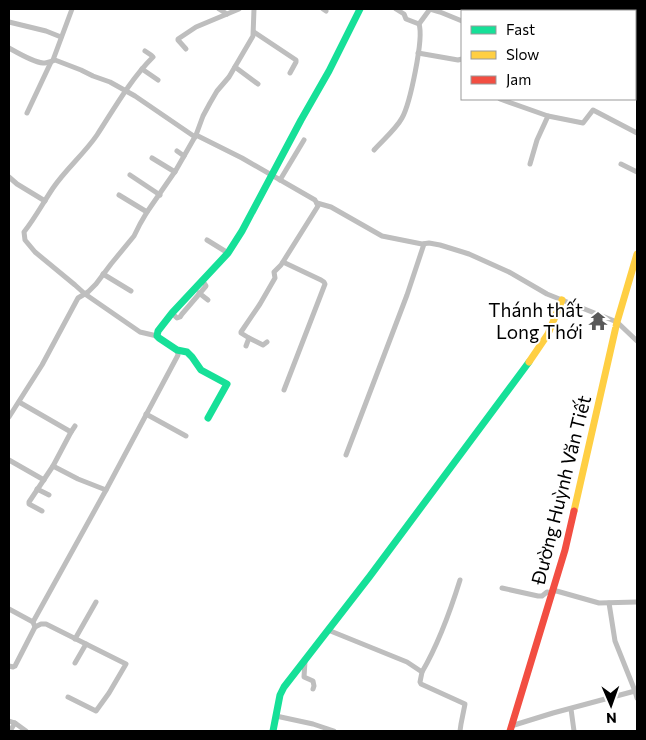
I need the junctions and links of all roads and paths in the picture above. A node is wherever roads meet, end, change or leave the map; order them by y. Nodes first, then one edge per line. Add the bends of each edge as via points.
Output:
1 (72, 9) edge
2 (219, 9) edge
3 (239, 9) edge
4 (254, 9) edge
5 (360, 9) edge
6 (396, 9) edge
7 (227, 14) junction
8 (461, 21) edge
9 (9, 22) edge
10 (419, 24) junction
11 (254, 32) junction
12 (61, 37) junction
13 (9, 48) edge
14 (186, 48) dead end
15 (145, 51) dead end
16 (418, 53) junction
17 (461, 59) edge
18 (52, 61) junction
19 (235, 67) junction
20 (142, 69) junction
21 (290, 72) dead end
22 (158, 80) dead end
23 (258, 84) dead end
24 (126, 91) junction
25 (503, 100) edge
26 (27, 113) dead end
27 (548, 116) junction
28 (637, 132) edge
29 (195, 136) junction
30 (304, 140) dead end
31 (374, 150) dead end
32 (177, 151) dead end
33 (184, 156) junction
34 (152, 158) dead end
35 (530, 164) dead end
36 (621, 164) dead end
37 (175, 172) junction
38 (637, 172) edge
39 (130, 175) dead end
40 (272, 176) junction
41 (9, 177) edge
42 (280, 180) junction
43 (119, 195) dead end
44 (160, 195) junction
45 (45, 202) junction
46 (317, 203) junction
47 (147, 212) junction
48 (207, 240) dead end
49 (424, 244) junction
50 (228, 252) junction
51 (637, 254) edge
52 (283, 262) junction
53 (103, 274) junction
54 (202, 280) junction
55 (131, 291) dead end
56 (199, 293) junction
57 (84, 294) junction
58 (208, 300) dead end
59 (562, 300) junction
60 (172, 313) junction
61 (617, 322) junction
62 (157, 336) junction
63 (249, 338) junction
64 (637, 341) edge
65 (267, 342) dead end
66 (246, 346) dead end
67 (177, 350) junction
68 (284, 390) dead end
69 (19, 402) junction
70 (146, 414) junction
71 (9, 417) edge
72 (208, 418) dead end
73 (76, 426) dead end
74 (71, 432) junction
75 (186, 436) dead end
76 (346, 455) dead end
77 (9, 460) edge
78 (53, 466) junction
79 (44, 480) junction
80 (37, 490) junction
81 (106, 490) junction
82 (49, 495) dead end
83 (42, 511) dead end
84 (460, 580) dead end
85 (502, 588) dead end
86 (553, 592) junction
87 (96, 602) dead end
88 (637, 602) edge
89 (609, 603) junction
90 (9, 609) edge
91 (34, 625) junction
92 (328, 630) junction
93 (75, 639) junction
94 (86, 644) junction
95 (306, 660) junction
96 (75, 663) dead end
97 (9, 666) edge
98 (422, 672) junction
99 (313, 689) dead end
100 (635, 691) junction
101 (68, 697) dead end
102 (637, 698) edge
103 (571, 709) junction
104 (276, 716) junction
105 (9, 721) edge
106 (15, 723) junction
107 (509, 729) edge
108 (10, 731) edge
109 (26, 731) edge
110 (272, 731) edge
111 (334, 731) edge
112 (460, 731) edge
113 (574, 731) edge

1 - 12 street
2 - 7 street
3 - 7 street
4 - 11 street
5 - 40 street
6 - 10 street via 404,14 406,20
7 - 14 street via 196,27 178,39
8 - 10 street via 430,9
9 - 12 street
10 - 16 street
11 - 19 street
11 - 21 street via 296,60
12 - 18 street
13 - 18 street via 37,62
15 - 20 street via 153,58
16 - 17 street
16 - 31 street via 407,109
18 - 24 street via 81,70
18 - 26 street
19 - 23 street
19 - 29 street via 210,103
20 - 22 street
20 - 24 street
24 - 29 street
24 - 45 street
25 - 27 street
27 - 28 street via 583,123 593,110
27 - 35 street
29 - 33 street
29 - 40 street
30 - 42 street
32 - 33 street
33 - 37 street
34 - 37 street
36 - 38 street
37 - 44 street
39 - 44 street
40 - 42 street
40 - 50 street
41 - 45 street
42 - 46 street
43 - 47 street
44 - 47 street
45 - 57 street via 24,232 25,240
46 - 49 street via 331,207 382,236
46 - 52 street
47 - 53 street via 134,236
48 - 50 street
49 - 59 street via 469,254
49 - 76 street
50 - 54 street
51 - 61 street, Đường Huỳnh Văn Tiết
52 - 63 street via 274,272 275,278 241,332
52 - 68 street via 325,284
53 - 55 street
53 - 57 street
54 - 56 street via 206,285
54 - 60 street
56 - 58 street
56 - 60 street via 180,317
57 - 62 street via 140,332
57 - 69 street via 78,298
59 - 61 street
59 - 92 street via 538,350
60 - 62 street
61 - 64 street
61 - 86 street, Đường Huỳnh Văn Tiết
62 - 67 street
63 - 65 street via 263,345
63 - 66 street
67 - 70 street via 178,355
67 - 72 street via 189,353 202,372 226,384
69 - 71 street
69 - 74 street
70 - 75 street
70 - 81 street
73 - 74 street
74 - 78 street
77 - 79 street
78 - 79 street
78 - 81 street
79 - 80 street
80 - 82 street
80 - 83 street via 29,504
81 - 91 street
84 - 98 street via 441,634
85 - 86 street via 538,596
86 - 89 street
86 - 107 street, Đường Huỳnh Văn Tiết
87 - 93 street
88 - 89 street
89 - 100 street via 614,641
90 - 91 street
91 - 93 street via 46,624
91 - 97 street via 15,666
92 - 95 street
92 - 98 street via 407,662
93 - 94 street
94 - 96 street
94 - 101 street via 126,664 96,711
95 - 99 street via 304,678 313,681
95 - 104 street via 282,691
98 - 112 street via 420,683 465,704
100 - 102 street
100 - 103 street
103 - 107 street
103 - 113 street
104 - 110 street
104 - 111 street
105 - 106 street
106 - 108 street
106 - 109 street

